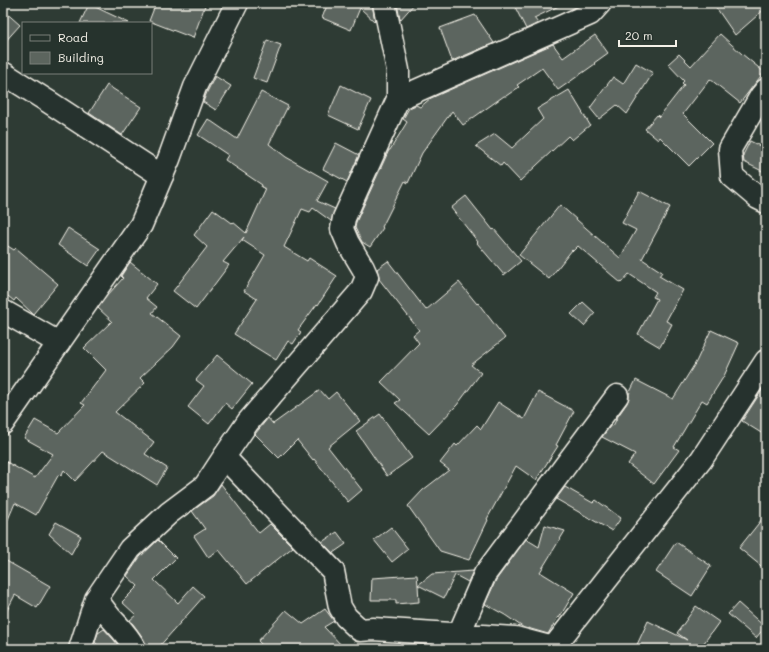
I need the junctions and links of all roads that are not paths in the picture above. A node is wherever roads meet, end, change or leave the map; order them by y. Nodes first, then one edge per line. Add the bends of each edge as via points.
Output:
1 (237, 3) edge
2 (384, 3) edge
3 (600, 3) edge
4 (3, 73) edge
5 (766, 90) edge
6 (398, 99) junction
7 (162, 176) junction
8 (766, 202) edge
9 (3, 311) edge
10 (59, 342) junction
11 (766, 362) edge
12 (617, 396) dead end
13 (3, 422) edge
14 (224, 457) junction
15 (96, 599) junction
16 (459, 634) junction
17 (554, 648) edge
18 (80, 649) edge
19 (134, 649) edge

1 - 7 street via 195,87
2 - 6 street via 398,70
3 - 6 street via 590,14
4 - 7 street
5 - 8 street via 730,150 732,176
6 - 14 street via 344,218 342,229 367,277 361,291 248,422
7 - 10 street via 141,225
9 - 10 street
10 - 13 street
11 - 17 street via 701,460
12 - 16 street via 485,574
14 - 15 street via 205,486 169,513 130,549
14 - 16 street via 333,571 340,607 346,617 360,630
15 - 18 street
15 - 19 street via 122,629
16 - 17 street via 515,638

